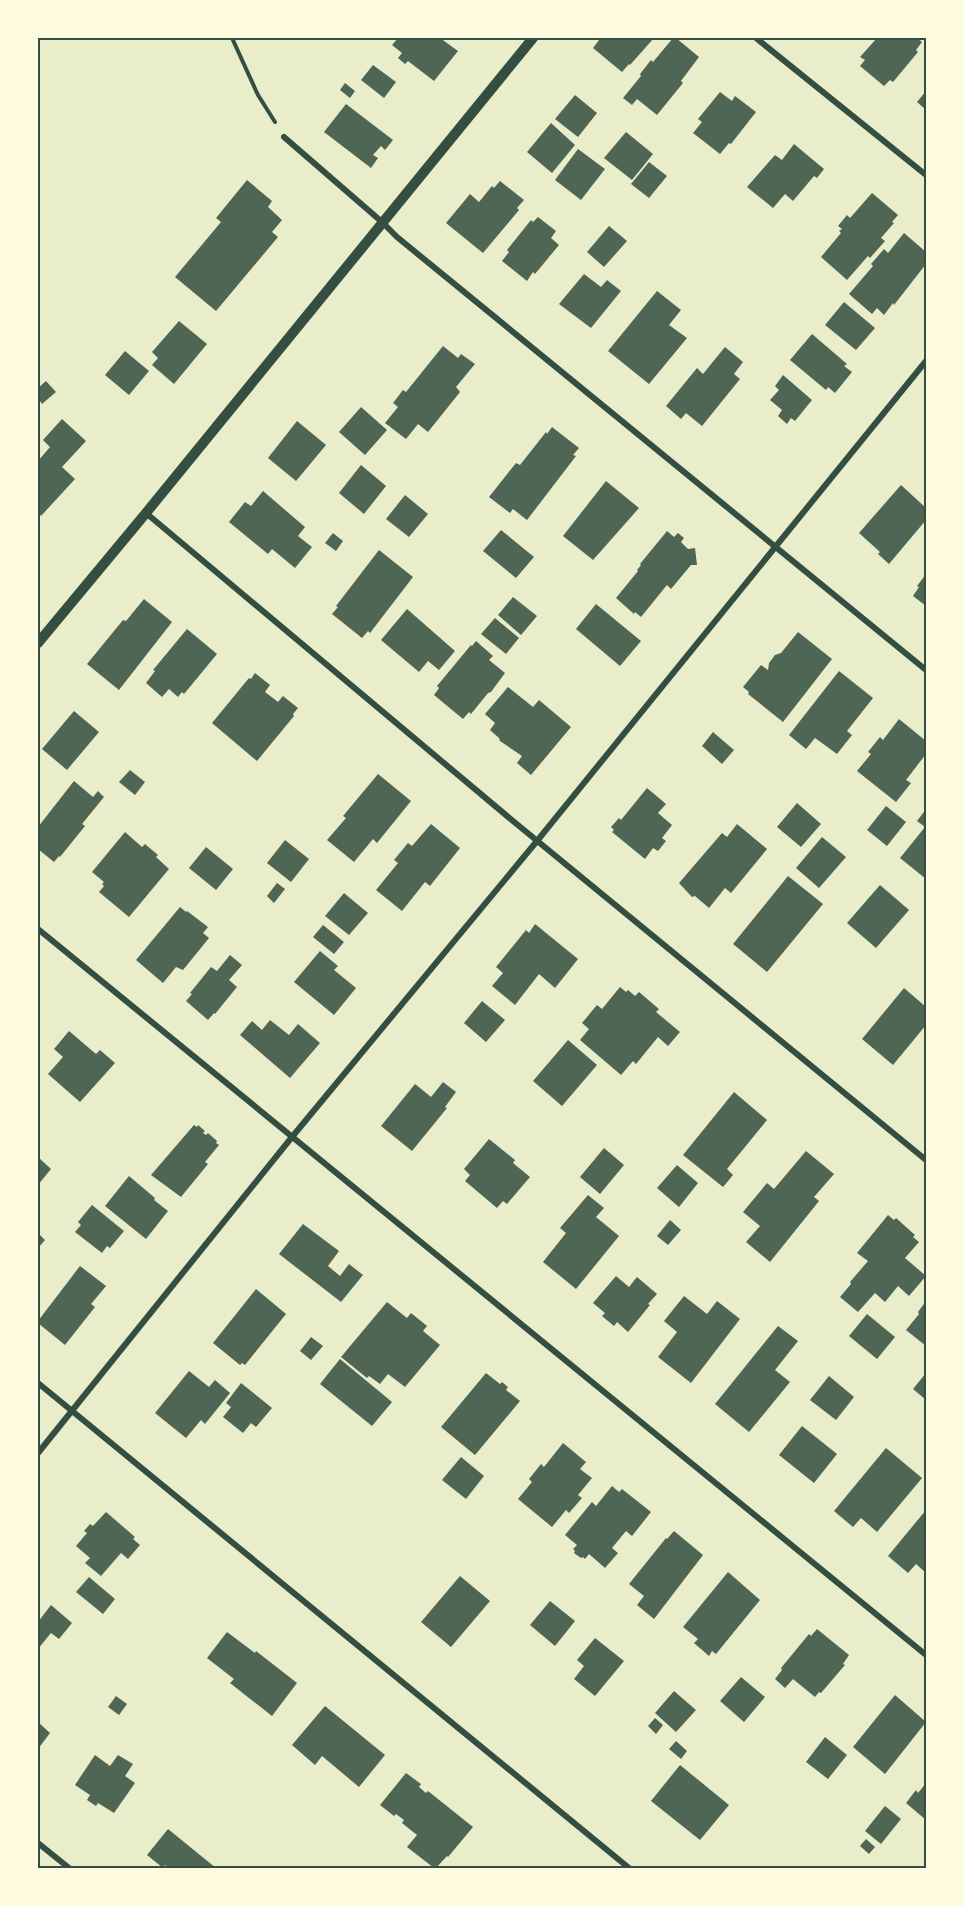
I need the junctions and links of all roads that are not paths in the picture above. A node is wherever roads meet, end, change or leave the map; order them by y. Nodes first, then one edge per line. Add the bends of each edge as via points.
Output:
1 (533, 38) edge
2 (756, 38) edge
3 (284, 137) road end
4 (927, 175) edge
5 (382, 222) junction
6 (927, 361) edge
7 (146, 513) junction
8 (777, 547) junction
9 (38, 643) edge
10 (927, 670) edge
11 (537, 841) junction
12 (38, 929) edge
13 (292, 1137) junction
14 (927, 1160) edge
15 (38, 1383) edge
16 (71, 1412) junction
17 (38, 1453) edge
18 (927, 1655) edge
19 (38, 1843) edge
20 (69, 1869) edge
21 (629, 1869) edge

1 - 5 street
2 - 4 street
3 - 5 street
5 - 7 street
5 - 8 street via 619,421
6 - 8 street
7 - 9 street
7 - 11 street
8 - 10 street
8 - 11 street
11 - 13 street
11 - 14 street
12 - 13 street
13 - 16 street
13 - 18 street
15 - 16 street
16 - 17 street
16 - 21 street
19 - 20 street

